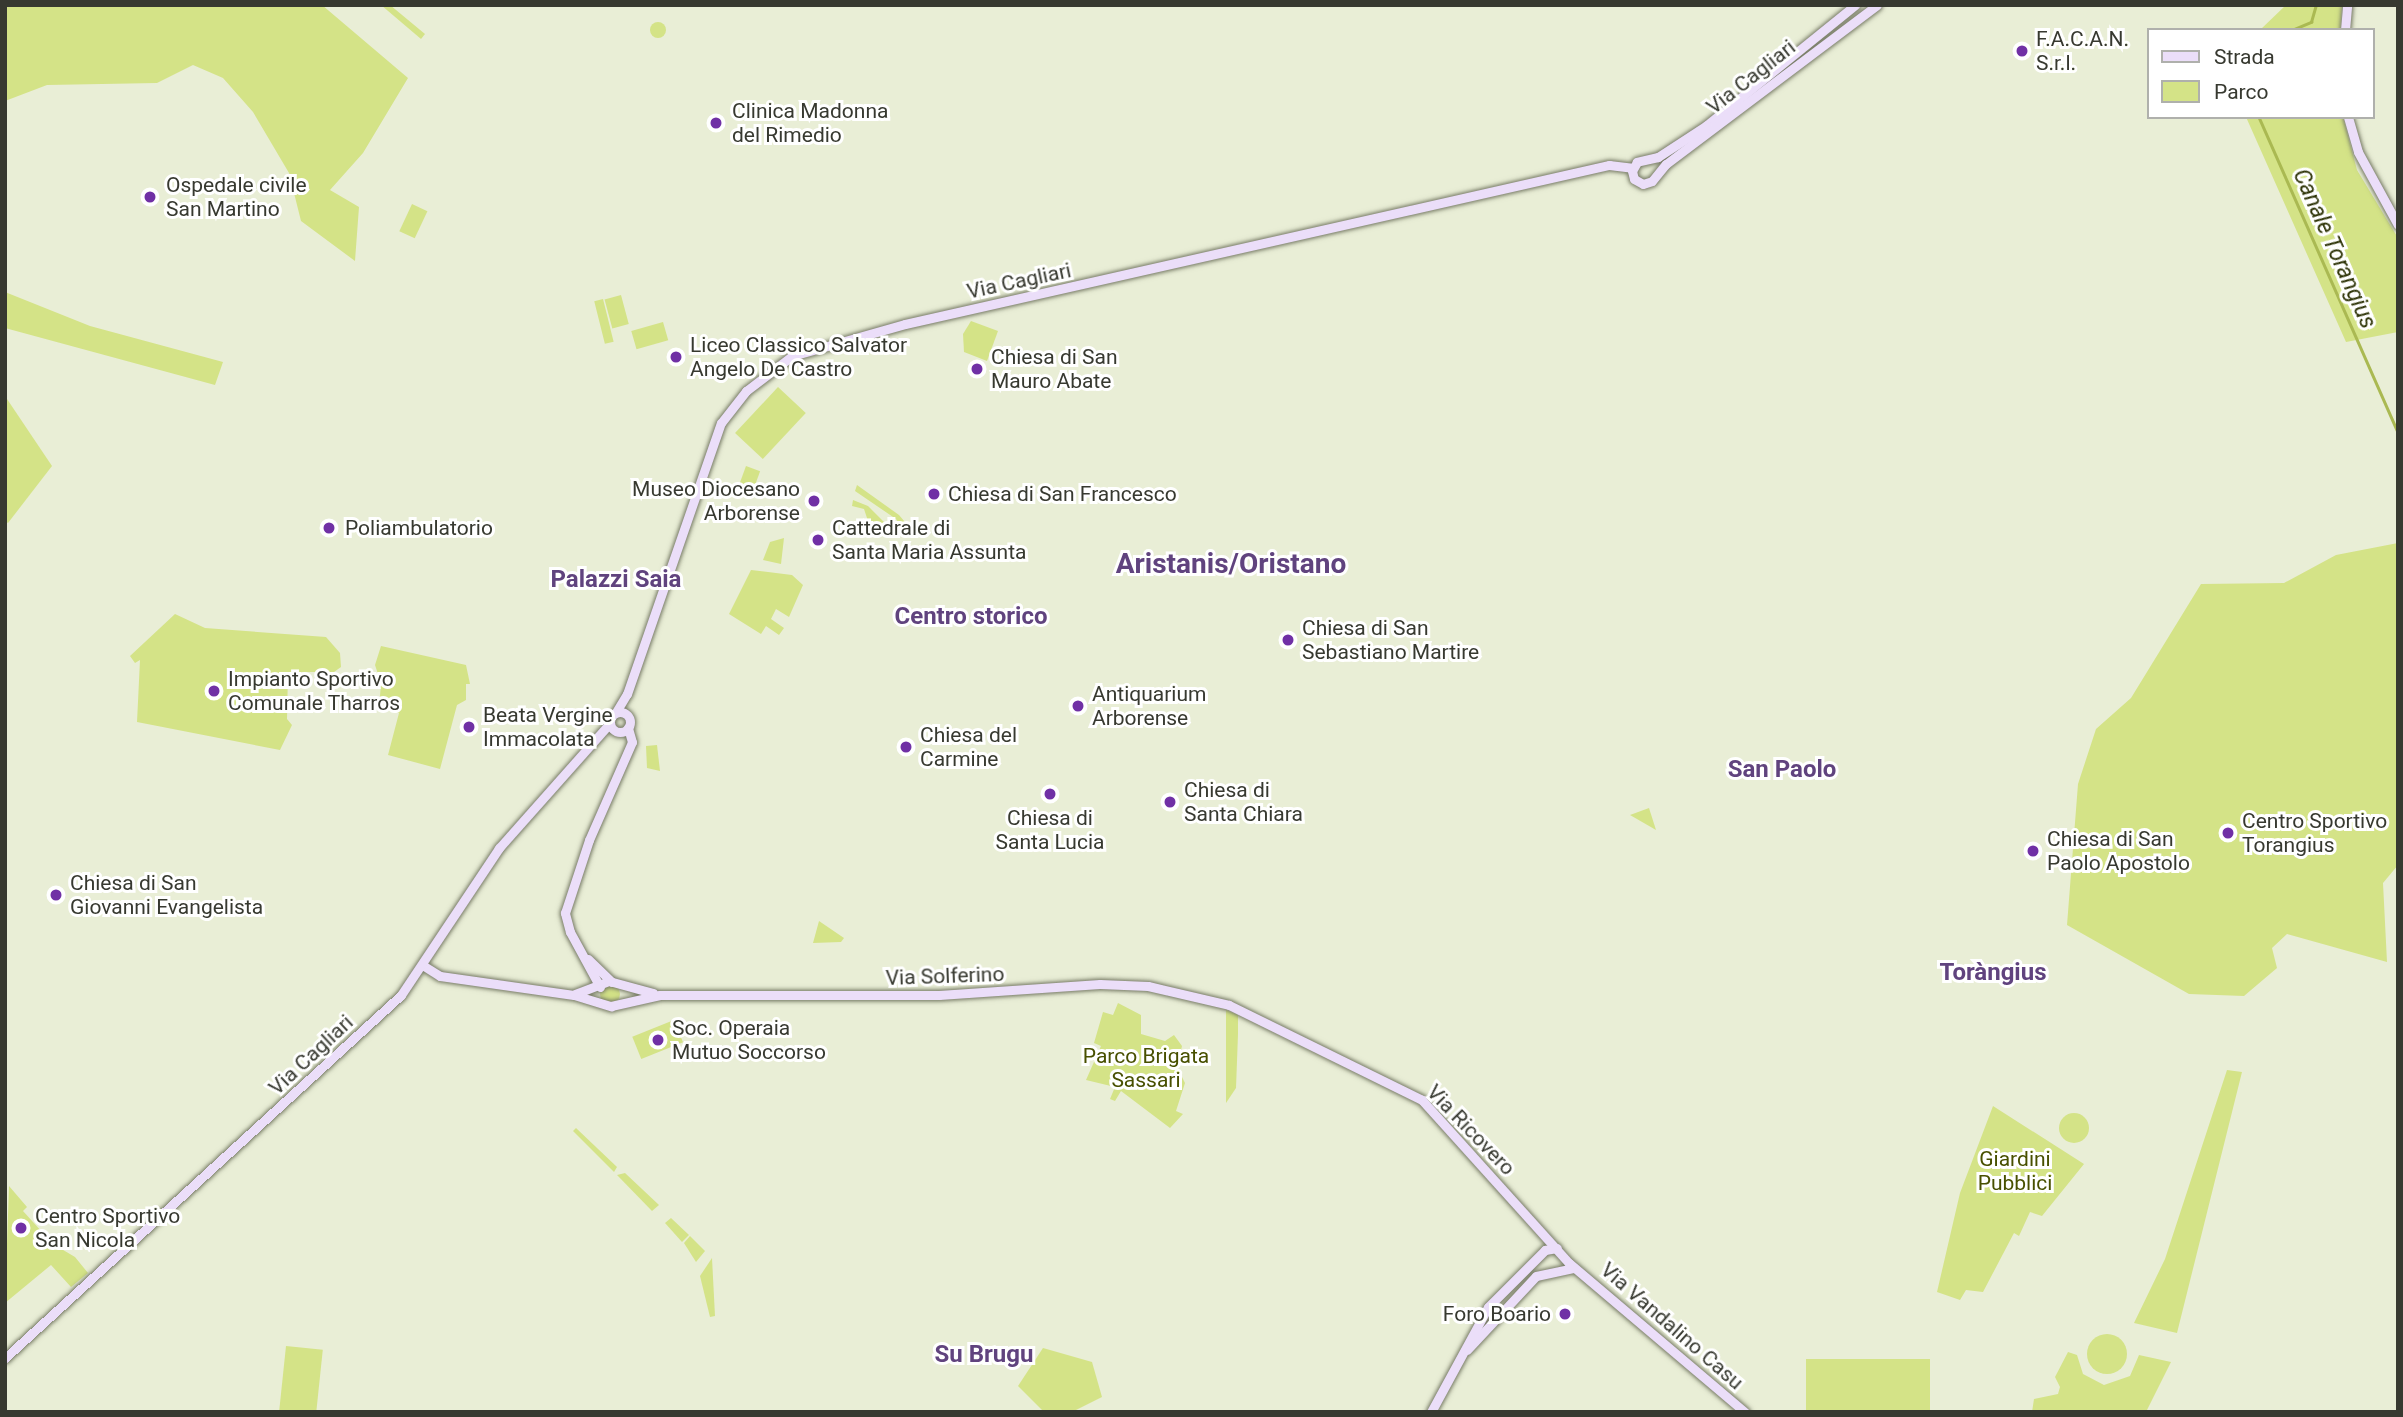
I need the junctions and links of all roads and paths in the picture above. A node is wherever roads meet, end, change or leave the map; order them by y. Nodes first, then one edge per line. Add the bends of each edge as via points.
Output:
1 (1855, 5) edge
2 (2347, 5) edge
3 (1870, 6) edge
4 (2345, 28) edge
5 (2349, 119) edge
6 (1645, 160) junction
7 (1632, 168) junction
8 (1656, 175) junction
9 (2398, 225) edge
10 (627, 695) junction
11 (616, 712) junction
12 (628, 716) junction
13 (609, 724) junction
14 (622, 731) junction
15 (599, 740) junction
16 (583, 955) junction
17 (424, 966) junction
18 (616, 984) junction
19 (599, 988) junction
20 (573, 995) junction
21 (660, 995) junction
22 (621, 1000) junction
23 (600, 1001) junction
24 (1281, 1032) joint
25 (1554, 1247) junction
26 (1541, 1254) junction
27 (1563, 1263) junction
28 (1548, 1271) junction
29 (5, 1357) edge
30 (1452, 1367) junction
31 (1432, 1412) edge
32 (1745, 1412) edge

1 - 6 main road, Via Cagliari via 1707,125 1661,155
2 - 4 main road
3 - 8 main road, Via Cagliari
5 - 9 main road via 2358,152
6 - 7 main road
6 - 8 main road via 1652,163
7 - 8 main road via 1639,184 1650,183
7 - 10 main road, Via Cagliari via 1609,165 905,324 792,356 746,391 721,423
10 - 11 main road, Via Cagliari
10 - 12 main road, Via Cagliari
11 - 12 main road
11 - 13 main road, Via Cagliari
12 - 14 main road, Via Cagliari
13 - 14 main road
13 - 15 main road, Via Cagliari
14 - 15 main road, Via Cagliari
14 - 16 main road via 628,751 589,840 565,913
15 - 17 main road, Via Cagliari via 499,848
16 - 18 main road
16 - 19 main road
17 - 20 main road via 440,976
17 - 29 main road, Via Cagliari via 401,995 324,1068
18 - 19 main road
18 - 21 main road, Via Solferino
18 - 22 main road
19 - 20 main road
19 - 23 main road
20 - 23 main road
21 - 22 main road, Via Solferino
21 - 24 main road, Via Solferino via 939,995 1131,984 1229,1005
22 - 23 main road, Via Solferino via 611,1006
24 - 25 main road, Via Ricovero via 1422,1100
25 - 26 main road
25 - 27 main road, Via Vandalino Casu
26 - 28 main road via 1541,1264
26 - 30 main road via 1501,1293
27 - 28 main road
27 - 32 main road, Via Vandalino Casu
28 - 30 main road via 1510,1301
30 - 31 main road

